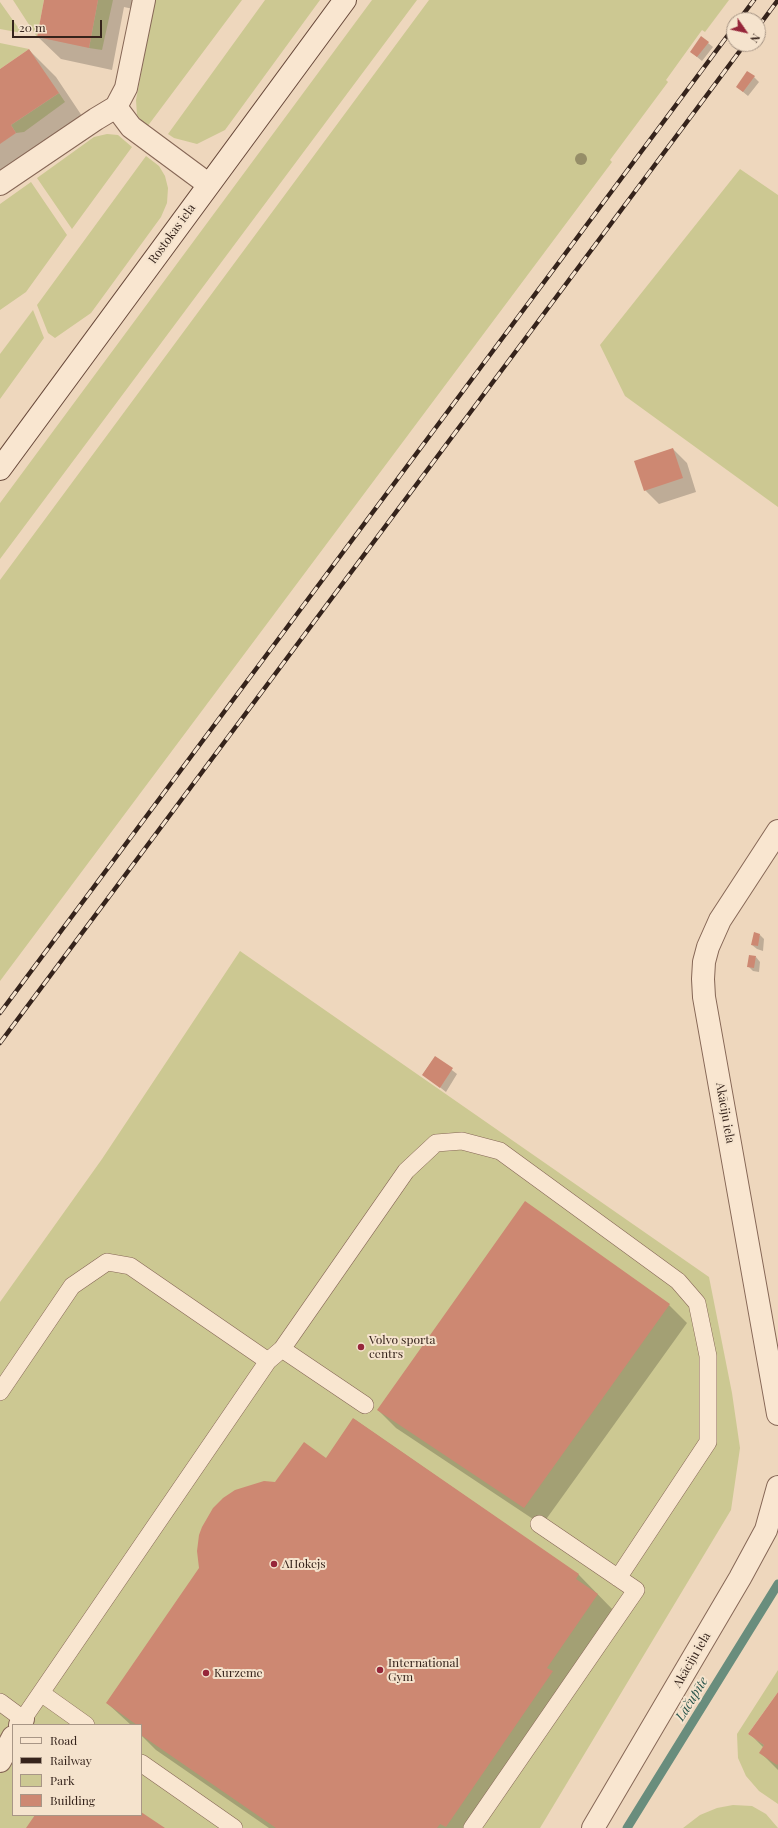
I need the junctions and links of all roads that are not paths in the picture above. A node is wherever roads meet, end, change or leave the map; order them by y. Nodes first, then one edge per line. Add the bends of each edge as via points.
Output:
1 (144, 0) edge
2 (345, 0) edge
3 (116, 108) junction
4 (0, 184) edge
5 (208, 184) junction
6 (0, 469) edge
7 (778, 830) edge
8 (282, 1349) junction
9 (268, 1361) junction
10 (0, 1392) edge
11 (365, 1405) dead end
12 (778, 1414) edge
13 (778, 1487) edge
14 (539, 1524) dead end
15 (618, 1578) junction
16 (40, 1693) junction
17 (0, 1702) edge
18 (17, 1724) edge
19 (21, 1724) edge
20 (85, 1724) edge
21 (12, 1740) edge
22 (0, 1761) edge
23 (142, 1764) edge
24 (234, 1828) edge
25 (472, 1828) edge
26 (593, 1828) edge

1 - 3 street via 126,88
2 - 5 street, Rostokas iela
3 - 4 street
3 - 5 street via 131,127
5 - 6 street, Rostokas iela
7 - 12 street, Akāciju iela via 720,920 708,946 703,979 704,997
8 - 9 lane
8 - 11 lane
8 - 15 lane via 406,1170 436,1143 462,1141 500,1152 678,1281 697,1303 708,1356 708,1442
9 - 10 lane via 130,1266 107,1262 72,1286
9 - 16 lane
13 - 26 street, Akāciju iela via 766,1530 740,1578
14 - 15 lane
15 - 25 lane via 636,1590
16 - 19 lane
16 - 20 lane
17 - 18 lane
21 - 22 street
23 - 24 lane

